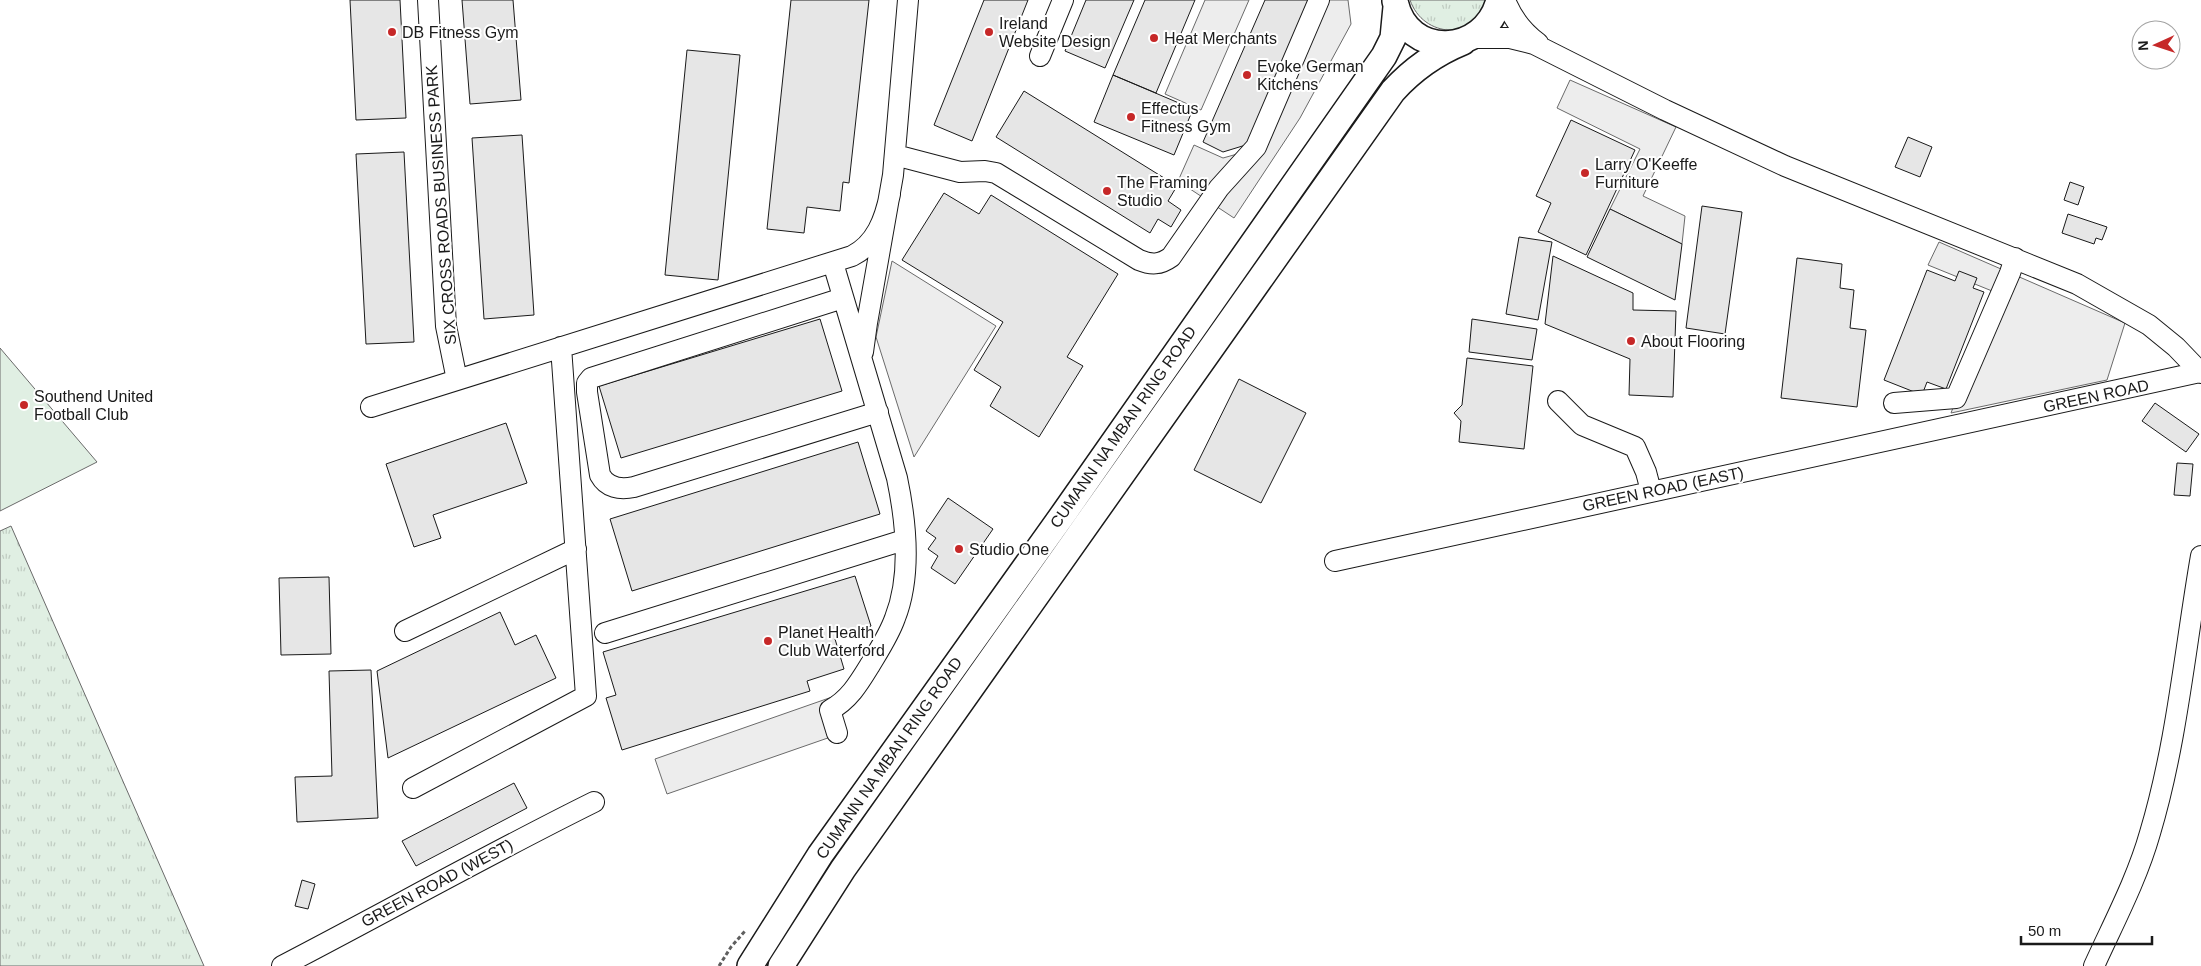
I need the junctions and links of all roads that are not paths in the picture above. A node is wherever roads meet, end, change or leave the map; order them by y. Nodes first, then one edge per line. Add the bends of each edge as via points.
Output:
1 (428, 0) edge
2 (908, 0) edge
3 (1064, 0) edge
4 (1319, 0) edge
5 (1499, 0) edge
6 (1505, 0) edge
7 (1395, 3) edge
8 (1468, 40) junction
9 (1545, 48) junction
10 (1040, 56) dead end
11 (895, 155) junction
12 (890, 194) junction
13 (2015, 258) junction
14 (833, 263) junction
15 (843, 298) junction
16 (561, 347) junction
17 (866, 373) junction
18 (2201, 373) edge
19 (457, 380) junction
20 (1558, 402) dead end
21 (1894, 403) dead end
22 (371, 407) dead end
23 (878, 412) junction
24 (1992, 418) joint
25 (1651, 491) junction
26 (904, 540) junction
27 (576, 549) junction
28 (2201, 556) edge
29 (1335, 561) dead end
30 (405, 631) dead end
31 (605, 633) dead end
32 (836, 734) dead end
33 (413, 788) dead end
34 (594, 802) dead end
35 (282, 966) edge
36 (750, 966) edge
37 (782, 966) edge
38 (2094, 966) edge

1 - 19 street, SIX CROSS ROADS BUSINESS PARK via 445,313
2 - 11 street
3 - 10 street
4 - 11 street via 1256,147 1218,188 1175,252 1161,263 1150,264 1134,257 996,173 960,172
5 - 8 main road, CUMANN NA MBAN RING ROAD via 1487,26
6 - 9 street via 1522,29
7 - 8 main road via 1411,30 1426,40 1445,44
7 - 36 main road, CUMANN NA MBAN RING ROAD via 1392,38 1384,56 820,855
8 - 9 street via 1510,38
8 - 37 main road, CUMANN NA MBAN RING ROAD via 1429,59 1393,91 843,869
9 - 13 street via 1665,110 1785,166
11 - 12 street
12 - 14 street via 883,220 870,242 856,254
12 - 17 street via 866,330 863,360
13 - 18 street via 2077,284 2130,312 2164,336
13 - 21 street via 1956,398
14 - 15 street
14 - 16 street
15 - 17 street
15 - 23 street via 591,378 587,392 600,475 611,486 634,487
16 - 19 street
16 - 27 street
17 - 23 street
18 - 24 street, GREEN ROAD
19 - 22 street
20 - 25 street via 1582,424 1636,447
23 - 26 street via 899,489
24 - 25 street, GREEN ROAD (EAST)
25 - 29 street, GREEN ROAD (EAST)
26 - 31 street
26 - 32 street via 902,593 891,627 859,683 845,701 830,710
27 - 30 street
27 - 33 street via 586,696
28 - 38 street via 2159,802 2141,861
34 - 35 street, GREEN ROAD (WEST)

